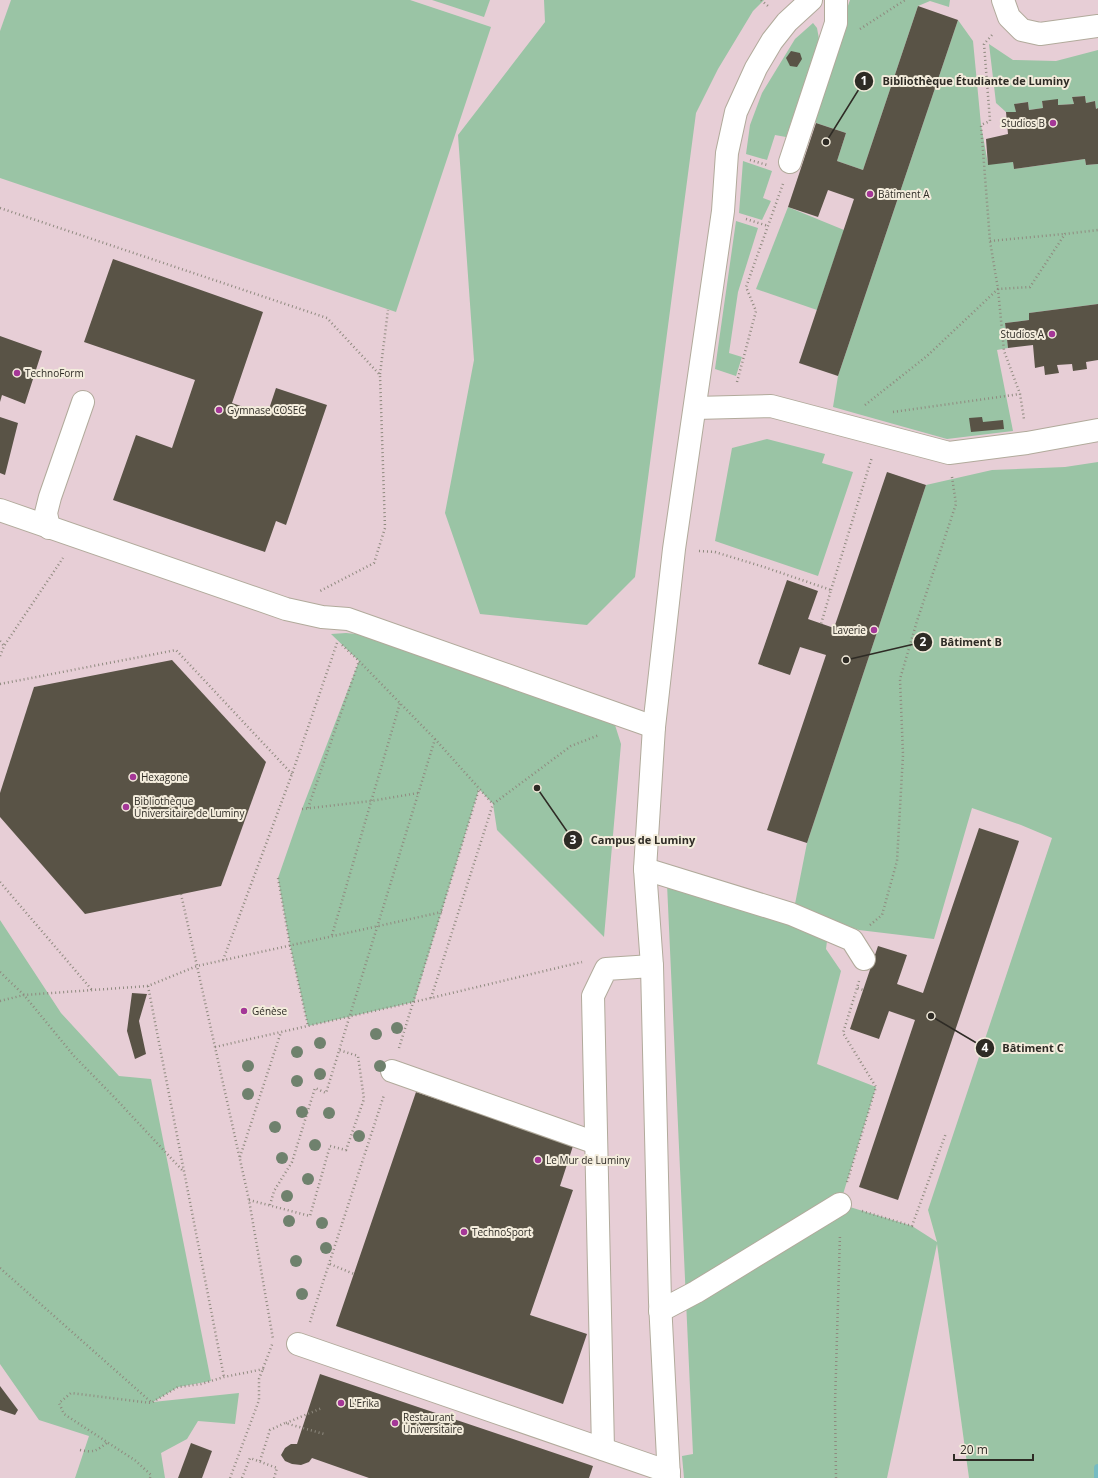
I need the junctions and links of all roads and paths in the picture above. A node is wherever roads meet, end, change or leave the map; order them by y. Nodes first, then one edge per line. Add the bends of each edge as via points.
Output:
1 (811, 0) edge
2 (836, 0) edge
3 (1006, 9) edge
4 (1098, 26) edge
5 (745, 158) dead end
6 (780, 164) joint
7 (779, 197) dead end
8 (0, 208) edge
9 (751, 221) dead end
10 (768, 226) junction
11 (1098, 230) edge
12 (1065, 234) junction
13 (990, 241) junction
14 (998, 289) junction
15 (388, 310) dead end
16 (380, 375) junction
17 (1020, 394) junction
18 (82, 402) dead end
19 (730, 407) junction
20 (695, 408) junction
21 (887, 413) dead end
22 (828, 421) junction
23 (1098, 430) edge
24 (879, 434) junction
25 (1028, 443) junction
26 (949, 453) junction
27 (0, 510) edge
28 (49, 528) junction
29 (77, 538) junction
30 (674, 550) junction
31 (831, 590) junction
32 (320, 592) dead end
33 (821, 624) dead end
34 (0, 641) edge
35 (338, 641) dead end
36 (4, 646) junction
37 (0, 656) edge
38 (0, 684) edge
39 (400, 703) junction
40 (626, 717) junction
41 (654, 727) junction
42 (435, 739) junction
43 (292, 774) junction
44 (479, 789) junction
45 (418, 793) junction
46 (371, 801) junction
47 (493, 804) junction
48 (308, 808) junction
49 (302, 809) dead end
50 (645, 869) junction
51 (278, 878) dead end
52 (0, 882) edge
53 (181, 894) dead end
54 (442, 912) junction
55 (377, 925) junction
56 (332, 935) junction
57 (852, 940) junction
58 (290, 945) junction
59 (864, 959) dead end
60 (223, 960) junction
61 (197, 966) junction
62 (652, 966) junction
63 (606, 969) junction
64 (0, 972) edge
65 (148, 986) junction
66 (857, 988) dead end
67 (93, 990) junction
68 (24, 995) junction
69 (430, 998) junction
70 (0, 1002) edge
71 (414, 1002) junction
72 (350, 1016) junction
73 (308, 1026) junction
74 (281, 1032) junction
75 (215, 1047) junction
76 (340, 1050) junction
77 (392, 1071) junction
78 (946, 1133) dead end
79 (596, 1143) junction
80 (240, 1157) junction
81 (184, 1172) junction
82 (249, 1200) junction
83 (840, 1204) junction
84 (270, 1205) junction
85 (330, 1264) junction
86 (0, 1268) edge
87 (354, 1274) dead end
88 (660, 1311) junction
89 (273, 1341) junction
90 (300, 1345) junction
91 (264, 1369) junction
92 (224, 1377) junction
93 (152, 1403) junction
94 (322, 1408) dead end
95 (285, 1423) junction
96 (324, 1434) dead end
97 (108, 1442) junction
98 (603, 1449) junction
99 (80, 1450) dead end
100 (260, 1461) junction
101 (669, 1475) edge
102 (150, 1478) edge
103 (230, 1478) edge
104 (242, 1478) edge
105 (274, 1478) edge
106 (836, 1478) edge

1 - 20 street via 772,42 756,68 736,112 727,153 723,211
2 - 6 street via 836,23
3 - 4 street via 1022,30 1040,34
3 - 13 path via 984,44 990,121 982,124
5 - 6 path
7 - 10 path
8 - 16 path via 327,318
9 - 10 path
10 - 19 path via 746,286 756,311
11 - 12 path
12 - 13 path
12 - 14 path via 1030,287
13 - 14 path
14 - 17 path via 1004,351
14 - 22 path via 927,356 848,418
15 - 16 path
16 - 32 path via 385,528 374,563
17 - 21 path
17 - 25 path
18 - 28 street via 50,497 46,513
19 - 20 street
19 - 22 street via 771,406
20 - 30 street
22 - 24 street
23 - 25 street
24 - 26 street
24 - 31 path
25 - 26 street
26 - 57 path via 956,504 900,679 903,755 898,861 882,915
27 - 28 street
28 - 29 street
29 - 36 path
29 - 40 street via 286,609 322,617 348,619
30 - 31 path via 715,552
30 - 41 street
31 - 33 path
34 - 36 path
35 - 43 path
36 - 37 path
38 - 43 path via 176,650
39 - 42 path
39 - 46 path
39 - 48 path via 359,661
40 - 41 street
40 - 47 path via 605,732 571,746
41 - 50 street
42 - 44 path
42 - 45 path
43 - 60 path
44 - 47 path
44 - 54 path
45 - 46 path
45 - 55 path
46 - 48 path
46 - 56 path
47 - 69 path
48 - 49 path
50 - 57 street via 791,914
50 - 62 street
51 - 58 path
52 - 67 path
53 - 61 path
54 - 55 path
54 - 71 path
55 - 56 path
55 - 72 path
56 - 58 path
57 - 59 street
58 - 60 path
58 - 73 path
60 - 61 path
61 - 65 path
61 - 75 path
62 - 63 street
62 - 88 street
63 - 69 path via 582,962
63 - 79 street via 593,996
64 - 68 path
65 - 67 path
65 - 81 path
66 - 83 path via 844,1033 876,1087
67 - 68 path
68 - 70 path
68 - 81 path via 74,1056
69 - 71 path
71 - 72 path
71 - 77 path
72 - 73 path
72 - 76 path
73 - 74 path
74 - 75 path
74 - 80 path
75 - 80 path
76 - 84 path via 326,1093 315,1088 292,1162 274,1191
76 - 84 path via 358,1056 364,1099 346,1150 330,1146 310,1216
77 - 79 street
77 - 85 path
78 - 83 path via 912,1226
79 - 98 street
80 - 82 path
81 - 92 path
82 - 84 path
82 - 89 path
83 - 88 street via 696,1292
83 - 106 path via 835,1404
85 - 87 path
85 - 90 path
86 - 93 path
88 - 101 street
89 - 90 path
89 - 91 path
90 - 98 street
91 - 92 path
91 - 103 path via 259,1380 259,1400
92 - 93 path via 178,1387
93 - 97 path via 71,1393 59,1403 64,1414
94 - 95 path
95 - 96 path
95 - 100 path via 270,1430
97 - 99 path via 97,1451
97 - 102 path via 136,1461 151,1475
98 - 101 street
100 - 104 path via 250,1458
100 - 105 path via 277,1468

